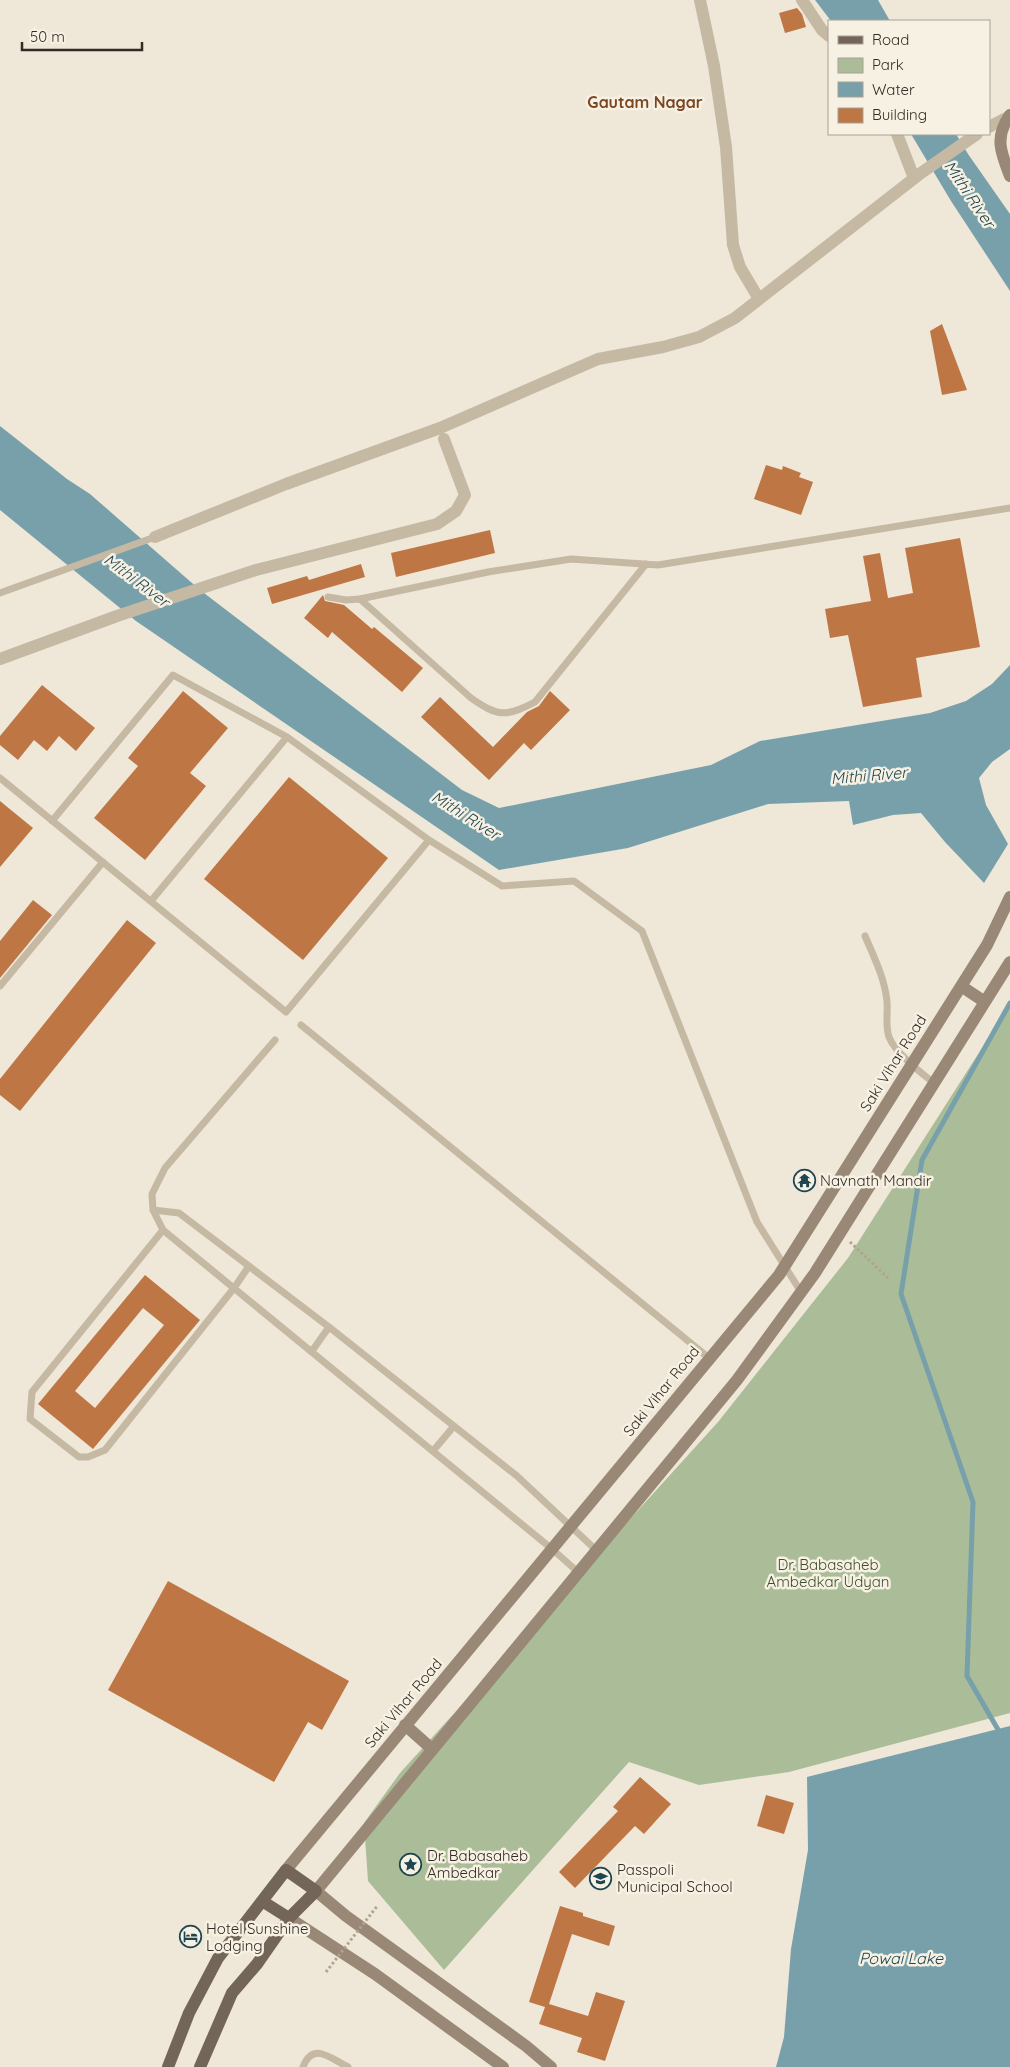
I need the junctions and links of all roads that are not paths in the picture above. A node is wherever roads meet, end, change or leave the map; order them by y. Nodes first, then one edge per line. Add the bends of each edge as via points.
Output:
1 (700, 0) edge
2 (802, 0) edge
3 (828, 35) edge
4 (1009, 116) edge
5 (990, 126) edge
6 (898, 135) edge
7 (976, 135) edge
8 (917, 175) junction
9 (1010, 176) edge
10 (759, 299) junction
11 (444, 440) dead end
12 (1010, 508) edge
13 (155, 537) joint
14 (646, 564) junction
15 (0, 593) edge
16 (328, 596) dead end
17 (360, 599) junction
18 (0, 659) edge
19 (286, 737) junction
20 (0, 778) edge
21 (52, 821) junction
22 (428, 840) junction
23 (103, 862) junction
24 (1010, 897) edge
25 (151, 901) junction
26 (865, 936) dead end
27 (1010, 962) edge
28 (0, 986) edge
29 (962, 986) junction
30 (985, 1002) junction
31 (301, 1025) dead end
32 (275, 1040) dead end
33 (911, 1066) junction
34 (934, 1083) junction
35 (153, 1210) junction
36 (163, 1230) junction
37 (249, 1266) junction
38 (784, 1266) junction
39 (234, 1288) junction
40 (801, 1292) junction
41 (329, 1326) junction
42 (312, 1351) junction
43 (709, 1358) junction
44 (454, 1426) junction
45 (433, 1451) junction
46 (570, 1526) junction
47 (552, 1549) junction
48 (596, 1550) junction
49 (578, 1572) junction
50 (405, 1725) junction
51 (432, 1749) junction
52 (286, 1870) junction
53 (316, 1891) junction
54 (262, 1901) junction
55 (289, 1918) junction
56 (168, 2067) edge
57 (200, 2067) edge
58 (303, 2067) edge
59 (348, 2067) edge
60 (503, 2067) edge
61 (551, 2067) edge

1 - 10 street via 726,147 733,245 740,267
2 - 3 street
4 - 5 street
4 - 9 main road via 999,139
6 - 8 street
7 - 8 street
8 - 10 street
10 - 13 street via 735,318 699,337 598,360 440,428 286,484
11 - 18 street via 465,495 456,511 437,524 256,570
12 - 14 lane via 658,565
13 - 15 lane
14 - 17 lane via 571,559 488,572
14 - 17 lane via 535,702 516,712 500,713 487,709 471,698
16 - 17 lane
19 - 21 lane via 172,675
19 - 22 lane
19 - 25 lane
20 - 21 lane
21 - 23 lane
22 - 25 lane via 286,1012
22 - 38 lane via 502,886 574,881 642,931 757,1222
23 - 25 lane
23 - 28 lane
24 - 29 main road, Saki Vihar Road via 987,945
26 - 33 lane via 883,980 888,1002 889,1038
27 - 30 main road
29 - 30 main road
29 - 33 main road, Saki Vihar Road
30 - 34 main road
31 - 43 lane
32 - 35 lane via 166,1168 152,1194
33 - 34 lane
33 - 38 main road, Saki Vihar Road
34 - 40 main road
35 - 36 lane
35 - 37 lane via 179,1213
36 - 39 lane
36 - 39 lane via 32,1392 30,1419 37,1426 79,1457 105,1450
37 - 39 lane
37 - 41 lane
38 - 40 lane
38 - 43 main road, Saki Vihar Road
39 - 42 lane
40 - 48 main road via 737,1380
41 - 42 lane
41 - 44 lane
42 - 45 lane
43 - 46 main road, Saki Vihar Road
44 - 45 lane
44 - 46 lane via 517,1476
45 - 47 lane
46 - 47 main road, Saki Vihar Road
46 - 48 lane
47 - 49 lane
47 - 50 main road, Saki Vihar Road
48 - 49 main road
49 - 51 main road
50 - 51 main road
50 - 52 main road, Saki Vihar Road
51 - 53 main road
52 - 53 main road
52 - 54 main road
53 - 55 main road
53 - 61 main road
54 - 55 main road
54 - 56 main road via 218,1958 189,2013
55 - 57 main road via 232,1993
55 - 60 main road via 375,1974
58 - 59 lane via 312,2053 319,2052

